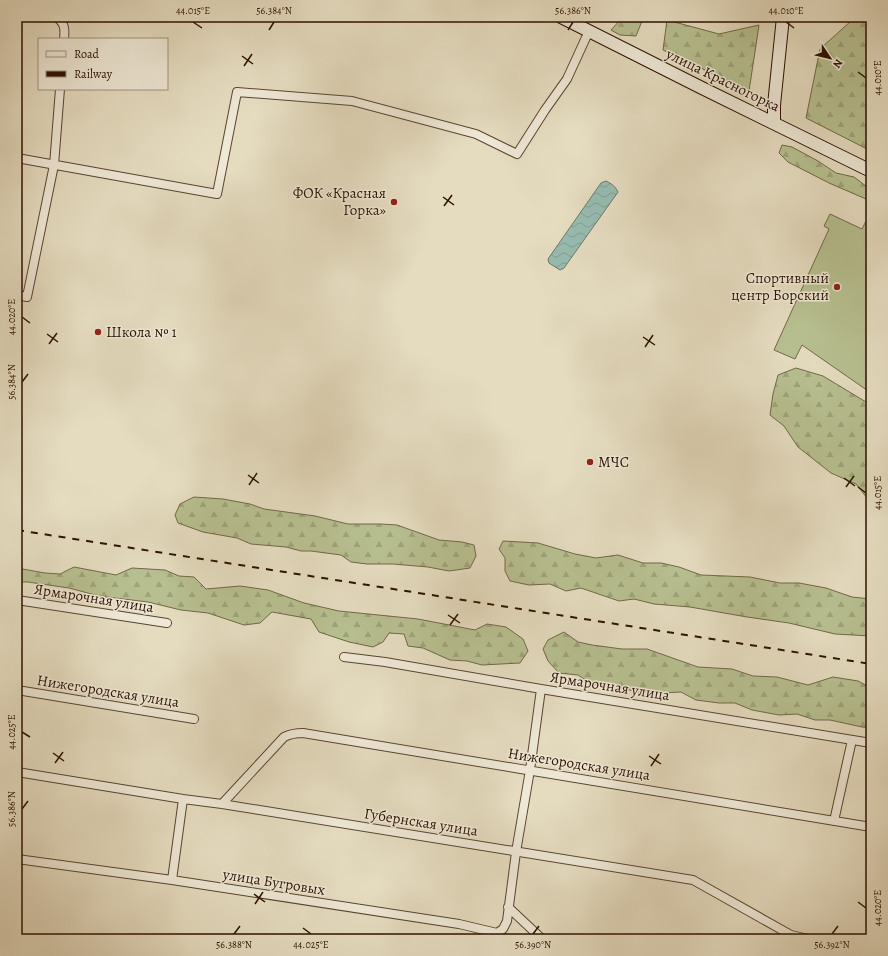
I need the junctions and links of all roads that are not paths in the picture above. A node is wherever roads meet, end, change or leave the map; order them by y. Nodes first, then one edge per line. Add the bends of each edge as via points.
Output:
1 (56, 17) edge
2 (562, 17) edge
3 (783, 17) edge
4 (589, 31) junction
5 (64, 38) edge
6 (60, 90) edge
7 (774, 123) junction
8 (17, 158) edge
9 (54, 165) junction
10 (871, 171) edge
11 (17, 295) edge
12 (17, 600) edge
13 (167, 623) dead end
14 (344, 657) dead end
15 (541, 689) junction
16 (17, 690) edge
17 (194, 719) dead end
18 (852, 740) junction
19 (871, 743) edge
20 (530, 770) junction
21 (17, 772) edge
22 (183, 799) junction
23 (222, 804) junction
24 (834, 821) junction
25 (871, 827) edge
26 (516, 852) junction
27 (17, 859) edge
28 (172, 880) junction
29 (508, 907) junction
30 (542, 939) edge
31 (808, 939) edge

1 - 5 street via 64,25
2 - 4 main road, улица Красногорка
3 - 7 main road
4 - 7 main road, улица Красногорка
4 - 9 street via 565,82 517,154 476,134 352,101 236,92 217,194
6 - 9 street
7 - 10 main road, улица Красногорка
8 - 9 street
9 - 11 street via 27,297
12 - 13 street, Ярмарочная улица
14 - 15 street, Ярмарочная улица
15 - 18 street, Ярмарочная улица
15 - 20 street
16 - 17 street, Нижегородская улица
18 - 19 street, Ярмарочная улица
18 - 24 street
20 - 23 street, Нижегородская улица via 295,733 284,737
20 - 24 street, Нижегородская улица
20 - 26 street
21 - 22 street, Губернская улица
22 - 23 street, Губернская улица
22 - 28 street
23 - 26 street, Губернская улица
24 - 25 street, Нижегородская улица
26 - 29 street
26 - 31 street, Губернская улица via 693,880 791,935
27 - 28 street, улица Бугровых
28 - 29 street, улица Бугровых via 497,932 507,921
29 - 30 street

